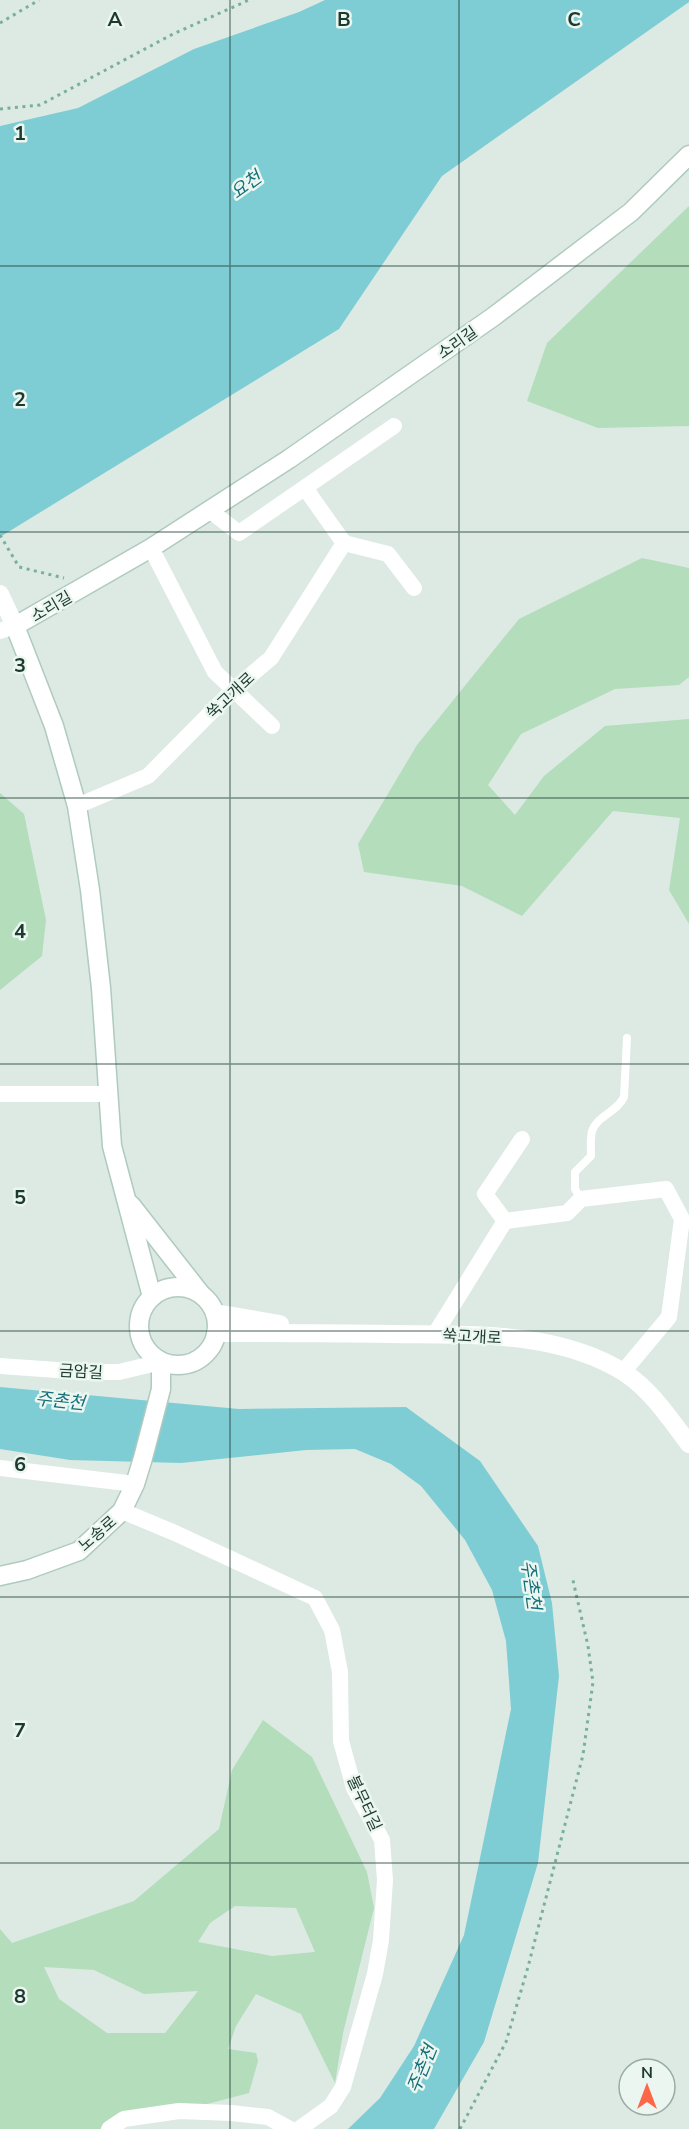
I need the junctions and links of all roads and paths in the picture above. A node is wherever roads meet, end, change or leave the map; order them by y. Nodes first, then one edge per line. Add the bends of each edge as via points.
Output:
1 (39, 0) edge
2 (249, 0) edge
3 (0, 22) edge
4 (0, 109) edge
5 (689, 155) edge
6 (394, 426) dead end
7 (304, 488) junction
8 (209, 510) junction
9 (0, 535) edge
10 (344, 543) junction
11 (151, 548) junction
12 (89, 584) junction
13 (414, 588) dead end
14 (0, 594) edge
15 (7, 629) edge
16 (233, 690) junction
17 (272, 726) dead end
18 (77, 806) junction
19 (627, 1038) dead end
20 (0, 1094) edge
21 (107, 1094) junction
22 (522, 1139) dead end
23 (124, 1196) junction
24 (581, 1199) junction
25 (505, 1221) junction
26 (200, 1293) junction
27 (152, 1297) junction
28 (215, 1313) junction
29 (216, 1333) junction
30 (326, 1333) junction
31 (435, 1334) junction
32 (161, 1362) junction
33 (0, 1365) edge
34 (623, 1372) junction
35 (689, 1444) edge
36 (0, 1468) edge
37 (137, 1479) junction
38 (122, 1511) junction
39 (0, 1576) edge
40 (572, 1576) dead end
41 (109, 2129) edge
42 (290, 2129) edge
43 (299, 2129) edge
44 (460, 2129) edge

1 - 3 path
2 - 4 path via 173,33 40,105
5 - 8 main road, 소리길 via 631,212 493,317
6 - 7 street
7 - 8 street via 239,532
7 - 10 street
8 - 11 main road, 소리길
9 - 12 path via 19,567
10 - 13 street via 388,554
10 - 16 street, 쑥고개로 via 271,658
11 - 12 main road, 소리길
11 - 16 street via 215,672
12 - 15 main road, 소리길
14 - 15 main road
15 - 18 main road via 54,726
16 - 17 street
16 - 18 street, 쑥고개로 via 148,776
18 - 21 main road via 101,988
19 - 24 lane via 624,1097 620,1105 596,1123 591,1134 591,1156 575,1172 575,1189
20 - 21 street
21 - 23 main road via 112,1146
22 - 25 street via 485,1194
23 - 26 main road
23 - 27 main road
24 - 25 street via 567,1213
24 - 34 street via 666,1189 682,1219 669,1317
25 - 31 street
26 - 27 main road via 175,1287
26 - 28 main road
27 - 32 main road via 144,1306 138,1330 146,1349
28 - 29 main road
28 - 30 main road
29 - 30 main road, 쑥고개로
29 - 32 main road via 200,1359 174,1366
30 - 31 main road, 쑥고개로
31 - 34 main road, 쑥고개로 via 546,1342 575,1350
32 - 33 street, 금암길 via 119,1372
32 - 37 main road, 노송로 via 161,1389
34 - 35 main road, 쑥고개로 via 638,1382
36 - 37 street
37 - 38 main road, 노송로
38 - 39 main road, 노송로 via 79,1551
38 - 43 street, 불무터길 via 315,1598 332,1630 340,1672 341,1742 354,1788 382,1840 385,1880 375,1974 343,2087 331,2106
40 - 44 path via 593,1682 583,1755 506,2042
41 - 42 street via 124,2119 179,2111 268,2117

